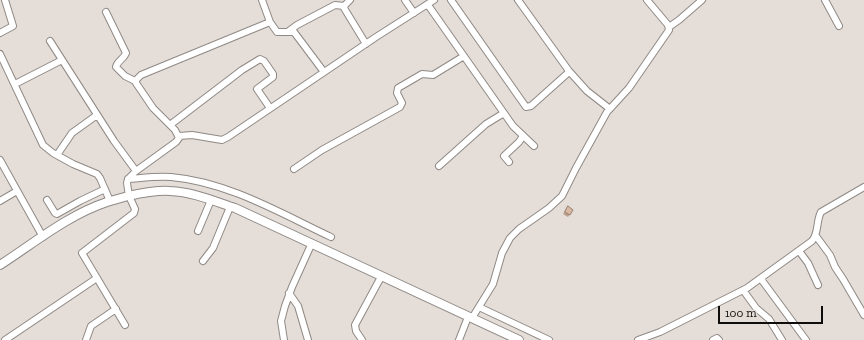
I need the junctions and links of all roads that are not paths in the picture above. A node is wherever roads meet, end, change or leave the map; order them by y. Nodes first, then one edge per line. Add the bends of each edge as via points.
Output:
1 (5, 0) edge
2 (262, 0) edge
3 (350, 0) edge
4 (405, 0) edge
5 (434, 0) edge
6 (451, 0) edge
7 (518, 0) edge
8 (647, 0) edge
9 (702, 0) edge
10 (825, 0) edge
11 (428, 5) junction
12 (344, 6) junction
13 (106, 12) dead end
14 (414, 13) junction
15 (270, 22) junction
16 (839, 26) dead end
17 (669, 27) junction
18 (289, 31) junction
19 (0, 33) edge
20 (50, 41) dead end
21 (366, 44) junction
22 (0, 54) edge
23 (464, 56) junction
24 (62, 60) junction
25 (2, 65) edge
26 (324, 72) junction
27 (569, 72) junction
28 (135, 81) junction
29 (15, 84) junction
30 (270, 108) junction
31 (610, 109) junction
32 (504, 113) junction
33 (97, 115) junction
34 (170, 125) junction
35 (179, 136) junction
36 (523, 136) junction
37 (534, 146) dead end
38 (57, 155) junction
39 (0, 160) edge
40 (509, 162) dead end
41 (439, 166) dead end
42 (294, 169) dead end
43 (136, 171) junction
44 (128, 179) junction
45 (864, 186) edge
46 (128, 191) junction
47 (17, 192) junction
48 (107, 195) junction
49 (48, 200) dead end
50 (212, 200) junction
51 (0, 201) edge
52 (230, 207) junction
53 (198, 231) dead end
54 (41, 234) junction
55 (816, 236) junction
56 (331, 237) dead end
57 (311, 245) junction
58 (798, 251) junction
59 (203, 262) dead end
60 (0, 266) edge
61 (381, 277) junction
62 (97, 278) junction
63 (761, 279) junction
64 (818, 285) dead end
65 (743, 290) junction
66 (289, 293) junction
67 (861, 303) edge
68 (479, 308) junction
69 (116, 309) junction
70 (864, 315) edge
71 (470, 317) junction
72 (125, 325) dead end
73 (5, 340) edge
74 (86, 340) edge
75 (284, 340) edge
76 (308, 340) edge
77 (362, 340) edge
78 (459, 340) edge
79 (519, 340) edge
80 (549, 340) edge
81 (640, 340) edge
82 (713, 340) edge
83 (719, 340) edge
84 (782, 340) edge
85 (806, 340) edge

1 - 19 street via 13,26
2 - 15 street
3 - 12 street
4 - 14 street
5 - 11 street
6 - 27 street via 526,107 531,106
7 - 27 street
8 - 17 street
9 - 17 street
10 - 16 street
11 - 14 street
11 - 23 street
12 - 18 street via 335,5
12 - 21 street
13 - 28 street via 126,53 116,67
14 - 21 street
15 - 18 street via 277,32
15 - 28 street via 141,75
17 - 31 street via 629,88
18 - 26 street via 298,36
20 - 24 street
21 - 26 street
22 - 25 street
23 - 32 street
23 - 42 street via 434,75 422,74 398,88 402,103 400,107 322,150
24 - 29 street
24 - 33 street
25 - 29 street
26 - 30 street
27 - 31 street
28 - 34 street via 153,108
29 - 38 street via 41,142
30 - 34 street via 257,90 273,77 273,74 260,59
30 - 35 street via 222,140 192,135
31 - 68 street via 562,196 510,238 502,253 493,284
32 - 36 street
32 - 41 street via 486,124
33 - 38 street via 72,133
33 - 43 street
34 - 35 street
35 - 43 street via 176,142
36 - 37 street
36 - 40 street via 504,156
38 - 48 street via 97,174
39 - 47 street
43 - 44 street
44 - 46 street
44 - 56 street via 174,177 228,189
45 - 55 street via 821,212
46 - 48 street
46 - 50 street via 170,191
46 - 62 street via 135,209 134,213 82,253
47 - 51 street
47 - 54 street
48 - 49 street via 80,201 57,214
48 - 54 street via 91,209
50 - 52 street
50 - 53 street
52 - 57 street
52 - 59 street via 213,248
54 - 60 street
55 - 58 street
55 - 67 street
57 - 61 street
57 - 66 street
58 - 63 street
58 - 64 street via 808,264
61 - 71 street
61 - 77 street via 355,325
62 - 69 street
62 - 73 street
63 - 65 street
63 - 85 street
65 - 81 street
65 - 84 street via 756,308 769,319
66 - 75 street via 281,321
66 - 76 street via 298,306
67 - 70 street
68 - 71 street
68 - 80 street
69 - 72 street
69 - 74 street via 91,326
71 - 78 street
71 - 79 street
82 - 83 street

